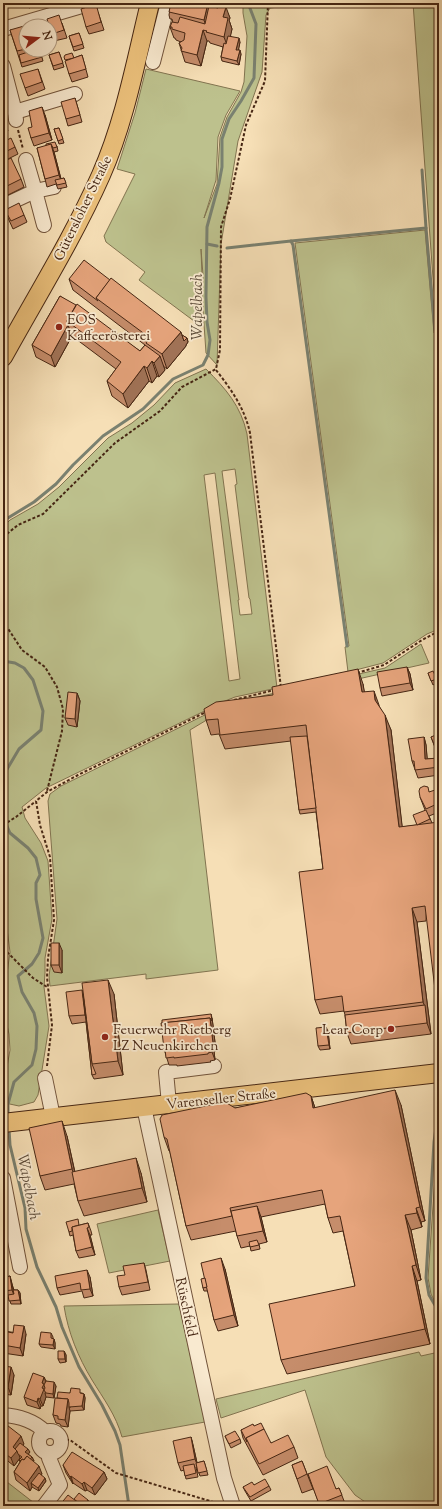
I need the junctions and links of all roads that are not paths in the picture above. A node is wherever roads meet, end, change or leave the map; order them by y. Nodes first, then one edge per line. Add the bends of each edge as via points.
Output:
1 (92, 3) edge
2 (150, 3) edge
3 (168, 3) edge
4 (3, 29) edge
5 (153, 62) dead end
6 (3, 66) edge
7 (74, 94) dead end
8 (26, 160) road end
9 (54, 187) dead end
10 (35, 191) junction
11 (3, 206) edge
12 (44, 225) dead end
13 (3, 357) edge
14 (214, 1066) dead end
15 (439, 1073) edge
16 (45, 1078) road end
17 (169, 1104) junction
18 (144, 1107) junction
19 (53, 1117) junction
20 (10, 1122) edge
21 (3, 1178) edge
22 (20, 1267) dead end
23 (3, 1415) edge
24 (45, 1432) junction
25 (49, 1453) junction
26 (232, 1504) edge
27 (44, 1506) edge

1 - 4 street
2 - 13 main road, Gütersloher Straße via 129,89 112,147 101,174 81,217
3 - 5 street
6 - 7 street via 15,116
8 - 10 street
9 - 10 street
10 - 11 street
10 - 12 street
14 - 17 street via 166,1072
15 - 17 main road, Varenseller Straße
16 - 19 street
17 - 18 main road, Varenseller Straße
18 - 19 main road, Varenseller Straße
18 - 26 street, Rüschfeld via 224,1478
19 - 20 main road, Varenseller Straße
21 - 22 street
23 - 24 street via 13,1415 39,1425
24 - 25 street via 40,1437 39,1444
24 - 25 street via 54,1432 61,1439 58,1449
25 - 27 street via 60,1485

